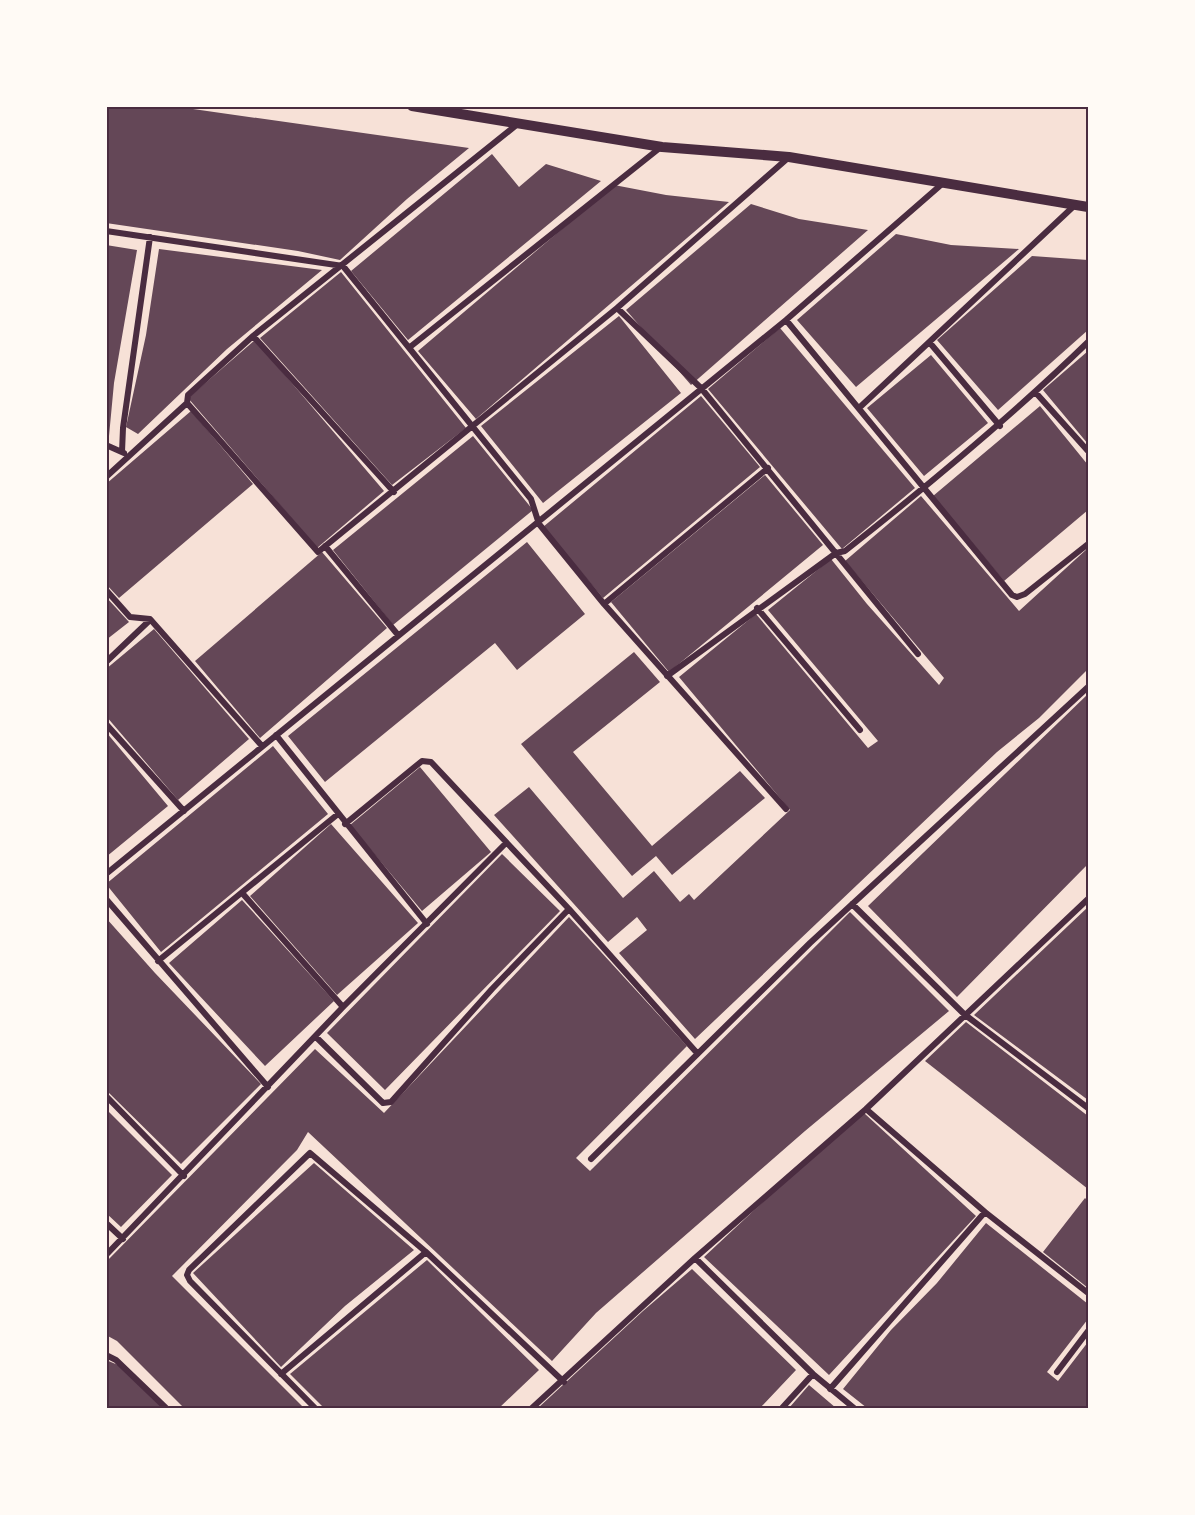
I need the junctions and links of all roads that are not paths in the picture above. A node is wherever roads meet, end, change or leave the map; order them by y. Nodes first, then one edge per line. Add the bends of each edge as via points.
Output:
1 (412, 106) edge
2 (520, 122) junction
3 (662, 147) junction
4 (789, 158) junction
5 (945, 181) junction
6 (1075, 205) junction
7 (1089, 207) edge
8 (106, 231) edge
9 (150, 237) junction
10 (343, 266) junction
11 (617, 308) junction
12 (786, 320) junction
13 (253, 336) junction
14 (1089, 342) edge
15 (930, 343) junction
16 (410, 347) junction
17 (701, 388) junction
18 (1036, 393) junction
19 (187, 403) junction
20 (859, 408) junction
21 (1000, 426) junction
22 (474, 427) junction
23 (106, 445) edge
24 (1089, 451) edge
25 (125, 454) junction
26 (768, 468) junction
27 (106, 477) edge
28 (926, 488) junction
29 (394, 492) junction
30 (539, 524) junction
31 (1089, 544) edge
32 (325, 546) junction
33 (836, 553) junction
34 (106, 590) edge
35 (604, 604) junction
36 (757, 608) junction
37 (150, 619) junction
38 (398, 635) junction
39 (918, 654) dead end
40 (106, 662) edge
41 (668, 676) junction
42 (1089, 687) edge
43 (106, 724) edge
44 (861, 730) dead end
45 (276, 735) junction
46 (262, 746) junction
47 (786, 809) dead end
48 (184, 812) junction
49 (338, 814) junction
50 (345, 824) junction
51 (506, 843) junction
52 (106, 874) edge
53 (243, 894) junction
54 (106, 899) edge
55 (1089, 899) edge
56 (852, 904) junction
57 (569, 909) junction
58 (427, 924) junction
59 (158, 961) junction
60 (343, 1006) junction
61 (964, 1014) junction
62 (316, 1037) junction
63 (697, 1053) junction
64 (268, 1087) junction
65 (106, 1096) edge
66 (1089, 1108) edge
67 (866, 1109) junction
68 (591, 1159) dead end
69 (184, 1176) junction
70 (986, 1212) junction
71 (106, 1223) edge
72 (123, 1239) junction
73 (426, 1252) junction
74 (106, 1256) edge
75 (695, 1258) junction
76 (1089, 1293) edge
77 (1089, 1331) edge
78 (106, 1355) edge
79 (1057, 1372) dead end
80 (281, 1374) junction
81 (813, 1374) junction
82 (564, 1382) junction
83 (830, 1389) junction
84 (166, 1408) edge
85 (315, 1408) edge
86 (532, 1408) edge
87 (782, 1408) edge
88 (854, 1408) edge

1 - 2 street
2 - 3 street
2 - 10 street
3 - 4 street
3 - 16 street
4 - 5 street
4 - 11 street
5 - 6 street
5 - 12 street
6 - 7 street
6 - 15 street
8 - 9 street
9 - 10 street
9 - 25 street via 123,428
10 - 13 street
10 - 16 street
11 - 17 street
11 - 22 street
12 - 17 street
12 - 20 street
13 - 19 street via 188,395
13 - 29 street
14 - 18 street
15 - 20 street
15 - 21 street
16 - 22 street
17 - 26 street
17 - 30 street
18 - 21 street
18 - 24 street
19 - 25 street
19 - 32 street via 318,552
20 - 28 street
21 - 28 street
22 - 29 street
22 - 30 street via 531,499
23 - 25 street
25 - 27 street
26 - 33 street
26 - 35 street
28 - 31 street via 1017,597
28 - 33 street via 846,551
29 - 32 street
30 - 35 street
30 - 38 street
32 - 38 street
33 - 36 street
33 - 39 street
34 - 37 street via 130,617
35 - 41 street
36 - 41 street
36 - 44 street
37 - 40 street
37 - 46 street
38 - 45 street
41 - 47 street
42 - 56 street
43 - 48 street
45 - 46 street
45 - 49 street
46 - 48 street
48 - 52 street
49 - 50 street
49 - 53 street
50 - 51 street via 427,760
50 - 58 street
51 - 57 street
51 - 58 street
53 - 59 street
53 - 60 street
54 - 59 street
55 - 61 street
56 - 61 street
56 - 63 street
57 - 62 street via 391,1102 383,1103
57 - 63 street
58 - 60 street
59 - 64 street
60 - 62 street
61 - 66 street
61 - 67 street
62 - 64 street
63 - 68 street
64 - 69 street
65 - 69 street
67 - 70 street
67 - 75 street
69 - 72 street
70 - 76 street
70 - 83 street
71 - 72 street
72 - 74 street
73 - 80 street
73 - 80 street via 310,1153 187,1275
73 - 82 street
75 - 81 street
75 - 82 street
77 - 79 street
78 - 84 street
80 - 85 street
81 - 83 street
81 - 87 street
82 - 86 street
83 - 88 street

